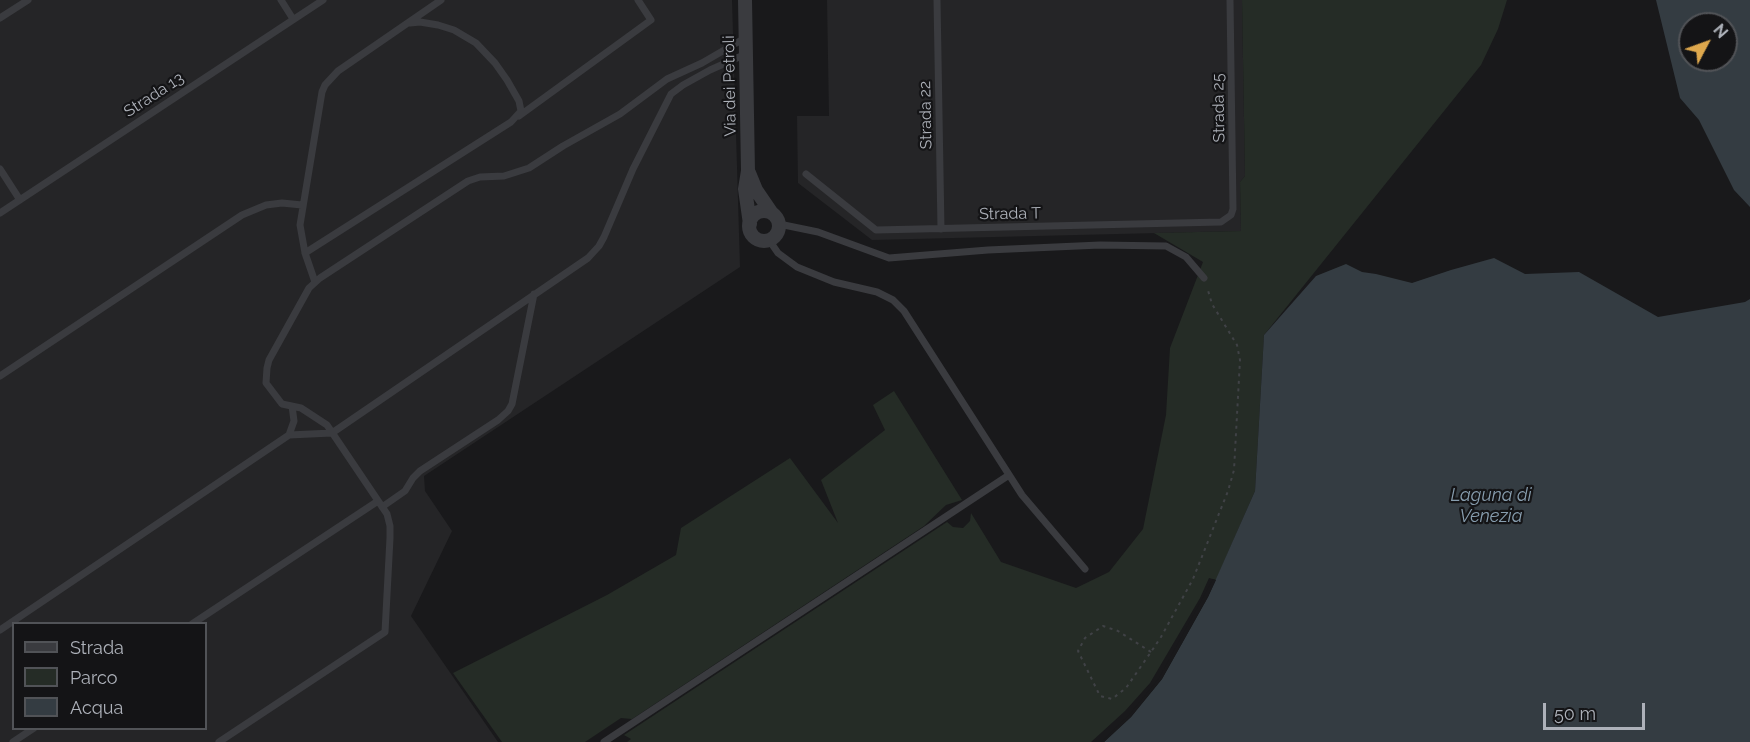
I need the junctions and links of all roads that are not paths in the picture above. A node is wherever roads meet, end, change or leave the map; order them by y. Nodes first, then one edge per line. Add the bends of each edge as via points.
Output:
1 (28, 0) edge
2 (281, 0) edge
3 (323, 0) edge
4 (441, 0) edge
5 (638, 0) edge
6 (745, 0) edge
7 (937, 0) edge
8 (1230, 0) edge
9 (0, 18) edge
10 (293, 20) junction
11 (410, 23) junction
12 (746, 38) junction
13 (746, 54) junction
14 (511, 122) junction
15 (0, 169) edge
16 (748, 171) junction
17 (806, 174) dead end
18 (20, 200) junction
19 (302, 205) junction
20 (0, 213) edge
21 (1231, 215) joint
22 (775, 218) junction
23 (750, 224) junction
24 (941, 228) junction
25 (770, 240) junction
26 (305, 253) junction
27 (1204, 278) road end
28 (315, 282) junction
29 (534, 294) junction
30 (0, 376) edge
31 (292, 406) junction
32 (332, 433) junction
33 (289, 435) junction
34 (1009, 475) junction
35 (380, 504) junction
36 (1085, 569) dead end
37 (195, 622) edge
38 (0, 630) edge
39 (32, 730) edge
40 (13, 742) edge
41 (219, 742) edge
42 (604, 742) edge

1 - 9 lane
2 - 10 lane
3 - 10 lane, Strada 13
4 - 11 lane
5 - 14 lane via 651,20
6 - 12 street, Via dei Petroli
7 - 24 lane, Strada 22
8 - 21 lane, Strada 25
10 - 18 lane, Strada 13
11 - 14 lane via 431,23 454,30 483,50 507,80 521,107
11 - 19 lane via 338,71 324,85
12 - 13 street, Via dei Petroli
12 - 28 lane via 667,79 620,114 530,168 468,181
13 - 16 street, Via dei Petroli
13 - 29 lane via 671,94 599,246 588,258
14 - 26 lane
15 - 18 lane
16 - 22 street, Via dei Petroli
16 - 23 street, Via dei Petroli
17 - 24 lane, Strada T via 876,230
18 - 20 lane, Strada 13
19 - 26 lane via 300,225
19 - 30 lane via 266,205 242,215
21 - 24 lane, Strada T via 1221,222
22 - 23 street via 762,211
22 - 25 street via 777,234
22 - 27 lane via 889,258 1100,245 1166,246 1186,257
23 - 25 street via 755,237
25 - 34 lane via 778,253 797,267 834,282 877,292 899,306
26 - 28 lane
28 - 31 lane via 267,368 266,383 270,390 282,404
29 - 32 lane
29 - 35 lane via 508,411 420,471 405,491
31 - 32 lane via 318,418
31 - 33 lane via 294,421
32 - 33 lane
32 - 35 lane
33 - 38 lane
34 - 36 lane
34 - 42 lane
35 - 37 lane
35 - 41 lane via 390,526 385,633
39 - 40 lane

